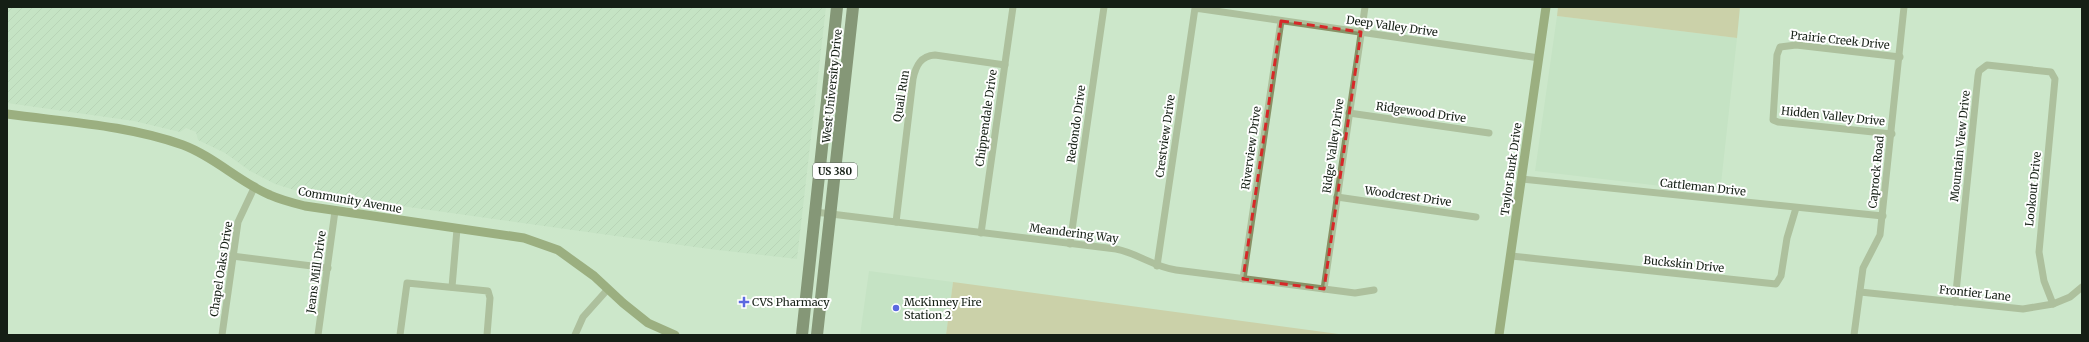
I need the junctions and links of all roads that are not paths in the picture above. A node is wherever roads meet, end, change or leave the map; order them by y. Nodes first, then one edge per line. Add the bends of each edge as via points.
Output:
1 (837, 7) edge
2 (853, 7) edge
3 (1013, 7) edge
4 (1104, 7) edge
5 (1365, 7) edge
6 (1546, 7) edge
7 (1904, 7) edge
8 (1194, 8) joint
9 (1281, 21) junction
10 (1361, 32) junction
11 (1900, 57) junction
12 (1539, 58) junction
13 (1004, 65) junction
14 (2054, 75) joint
15 (1349, 113) junction
16 (7, 114) edge
17 (1773, 120) joint
18 (1489, 133) dead end
19 (1892, 134) junction
20 (1522, 178) junction
21 (255, 186) junction
22 (1337, 197) junction
23 (1796, 208) junction
24 (335, 211) junction
25 (815, 212) junction
26 (831, 214) junction
27 (1883, 216) junction
28 (1476, 217) dead end
29 (896, 222) junction
30 (457, 230) junction
31 (981, 233) junction
32 (1070, 244) junction
33 (232, 256) junction
34 (1511, 256) junction
35 (1157, 266) junction
36 (328, 268) junction
37 (1243, 279) junction
38 (452, 287) junction
39 (2082, 287) edge
40 (608, 289) junction
41 (1324, 289) junction
42 (1374, 290) dead end
43 (1860, 292) junction
44 (1955, 302) junction
45 (2053, 304) junction
46 (222, 335) edge
47 (318, 335) edge
48 (400, 335) edge
49 (487, 335) edge
50 (575, 335) edge
51 (674, 335) edge
52 (802, 335) edge
53 (817, 335) edge
54 (1499, 335) edge
55 (1854, 335) edge

1 - 25 highway, West University Drive / US 380
2 - 26 highway, West University Drive / US 380
3 - 13 street, Chippendale Drive
4 - 32 street, Redondo Drive
5 - 10 street, Ridge Valley Drive
6 - 12 street, Taylor Burk Drive
7 - 11 street, Caprock Road
8 - 9 street, Deep Valley Drive
8 - 35 street, Crestview Drive
9 - 10 street, Deep Valley Drive
9 - 37 street, Riverview Drive
10 - 12 street, Deep Valley Drive
10 - 15 street, Ridge Valley Drive
11 - 17 street, Prairie Creek Drive via 1796,45 1784,46 1778,50 1777,55
11 - 19 street, Caprock Road
12 - 20 street, Taylor Burk Drive
13 - 29 street, Quail Run via 935,55 927,56 919,62 913,78
13 - 31 street, Chippendale Drive
14 - 44 street, Mountain View Drive via 2051,72 1987,65 1979,71
14 - 45 street, Lookout Drive via 2039,252 2044,281
15 - 18 street, Ridgewood Drive
15 - 22 street, Ridge Valley Drive
16 - 21 street, Community Avenue via 109,128 158,138 206,156
17 - 19 street, Hidden Valley Drive
19 - 27 street, Caprock Road
20 - 23 street, Cattleman Drive
20 - 34 street, Taylor Burk Drive
21 - 24 street, Community Avenue via 284,200
21 - 33 street, Chapel Oaks Drive via 238,222
22 - 28 street, Woodcrest Drive
22 - 41 street, Ridge Valley Drive
23 - 27 street, Cattleman Drive
23 - 34 street, Buckskin Drive via 1787,238 1781,276 1776,284
24 - 30 street, Community Avenue
24 - 36 street, Jeans Mill Drive
25 - 26 street, Meandering Way
25 - 52 highway, West University Drive / US 380
26 - 29 street, Meandering Way
26 - 53 highway, West University Drive / US 380
27 - 43 street, Caprock Road via 1880,235 1862,268
29 - 31 street, Meandering Way
30 - 38 street
30 - 40 street, Community Avenue via 524,238 558,250
31 - 32 street, Meandering Way
32 - 35 street, Meandering Way via 1120,250
33 - 36 street
33 - 46 street, Chapel Oaks Drive
34 - 54 street, Taylor Burk Drive
35 - 37 street, Meandering Way
36 - 47 street, Jeans Mill Drive
37 - 41 street, Meandering Way
38 - 48 street via 407,283
38 - 49 street via 488,291 490,298
39 - 45 street, Frontier Lane via 2070,297
40 - 50 street via 583,316
40 - 51 street, Community Avenue via 648,323
41 - 42 street, Meandering Way via 1355,293
43 - 44 street, Frontier Lane
43 - 55 street, Caprock Road
44 - 45 street, Frontier Lane via 2023,309

